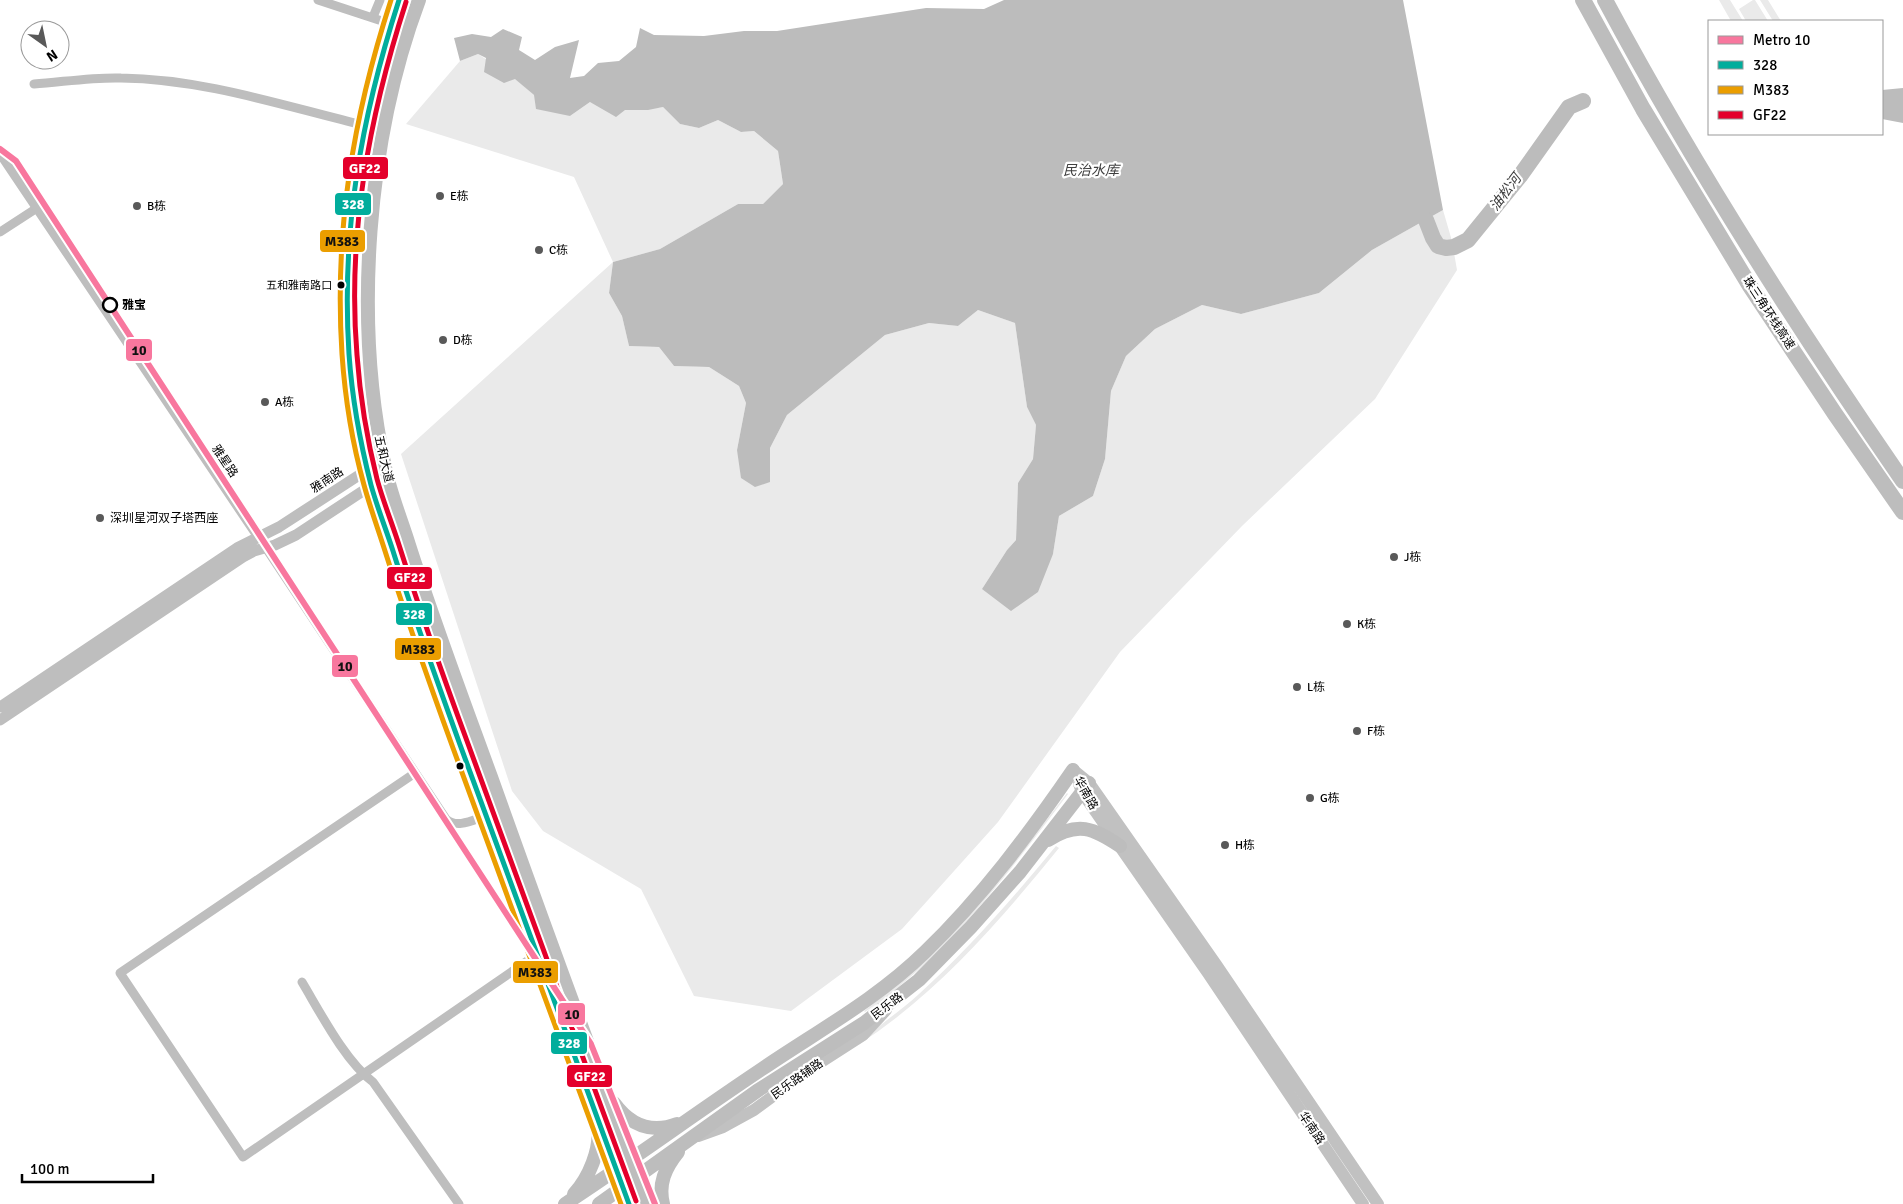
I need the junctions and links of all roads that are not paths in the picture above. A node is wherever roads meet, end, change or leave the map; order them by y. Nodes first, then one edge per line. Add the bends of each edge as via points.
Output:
1 (318, 0) edge
2 (380, 0) edge
3 (399, 0) edge
4 (419, 0) edge
5 (1582, 0) edge
6 (1605, 0) edge
7 (373, 17) junction
8 (391, 24) junction
9 (34, 84) dead end
10 (363, 126) junction
11 (0, 152) edge
12 (37, 208) junction
13 (0, 232) edge
14 (368, 470) junction
15 (385, 471) junction
16 (1903, 481) edge
17 (372, 485) junction
18 (1903, 512) edge
19 (259, 537) junction
20 (266, 548) junction
21 (0, 707) edge
22 (0, 720) edge
23 (1073, 770) joint
24 (416, 773) junction
25 (1086, 787) junction
26 (486, 816) junction
27 (1120, 846) junction
28 (1040, 847) junction
29 (536, 955) junction
30 (302, 982) dead end
31 (363, 1074) junction
32 (604, 1088) junction
33 (596, 1116) junction
34 (687, 1121) junction
35 (689, 1140) junction
36 (631, 1160) junction
37 (616, 1170) junction
38 (638, 1177) junction
39 (623, 1187) junction
40 (459, 1204) edge
41 (565, 1204) edge
42 (598, 1204) edge
43 (629, 1204) edge
44 (648, 1204) edge
45 (663, 1204) edge
46 (1363, 1204) edge
47 (1378, 1204) edge

1 - 7 street
2 - 7 street
3 - 8 main road, 五和大道
4 - 15 main road, 五和大道 via 397,69 385,121 372,218 369,267 371,385
5 - 18 highway, 珠三角环线高速 via 1643,109 1750,286
6 - 16 highway, 珠三角环线高速 via 1765,274
7 - 8 street
8 - 10 main road, 五和大道
9 - 10 street via 120,78 169,81 223,90
10 - 14 main road, 五和大道 via 351,217 349,337 353,385
11 - 12 street, 雅星路
12 - 13 street
12 - 19 street, 雅星路
14 - 15 street
14 - 17 main road, 五和大道
14 - 19 street, 雅南路
15 - 17 street
15 - 32 main road, 五和大道 via 424,593
17 - 20 street via 290,538
17 - 26 main road, 五和大道 via 407,597
19 - 21 street, 雅南路 via 237,548
20 - 22 street via 243,557
20 - 24 street
23 - 25 main road, 华南路
23 - 34 main road, 民乐路 via 1015,850 926,952 865,1002
24 - 26 street via 448,821 458,824
24 - 31 street via 120,973 243,1157
25 - 27 main road, 华南路
25 - 28 main road, 民乐路
25 - 47 main road, 华南路 via 1223,974
26 - 29 main road, 五和大道
27 - 28 main road via 1098,832 1080,829 1059,834
27 - 46 main road, 华南路
28 - 35 main road, 民乐路 via 919,980 864,1023 757,1091
29 - 31 street
29 - 33 main road, 五和大道
30 - 31 street via 328,1027
31 - 40 street via 373,1082
32 - 34 main road via 623,1114 643,1127 661,1129
32 - 36 main road, 五和大道
33 - 37 main road, 五和大道
33 - 41 main road via 599,1133 593,1160 577,1191
34 - 36 main road, 民乐路
35 - 38 main road, 民乐路
35 - 45 main road via 662,1178
36 - 37 main road, 民乐路
36 - 38 main road, 五和大道
37 - 39 main road, 五和大道
37 - 41 main road, 民乐路
38 - 39 main road, 民乐路
38 - 44 main road, 五和大道
39 - 42 main road, 民乐路
39 - 43 main road, 五和大道

